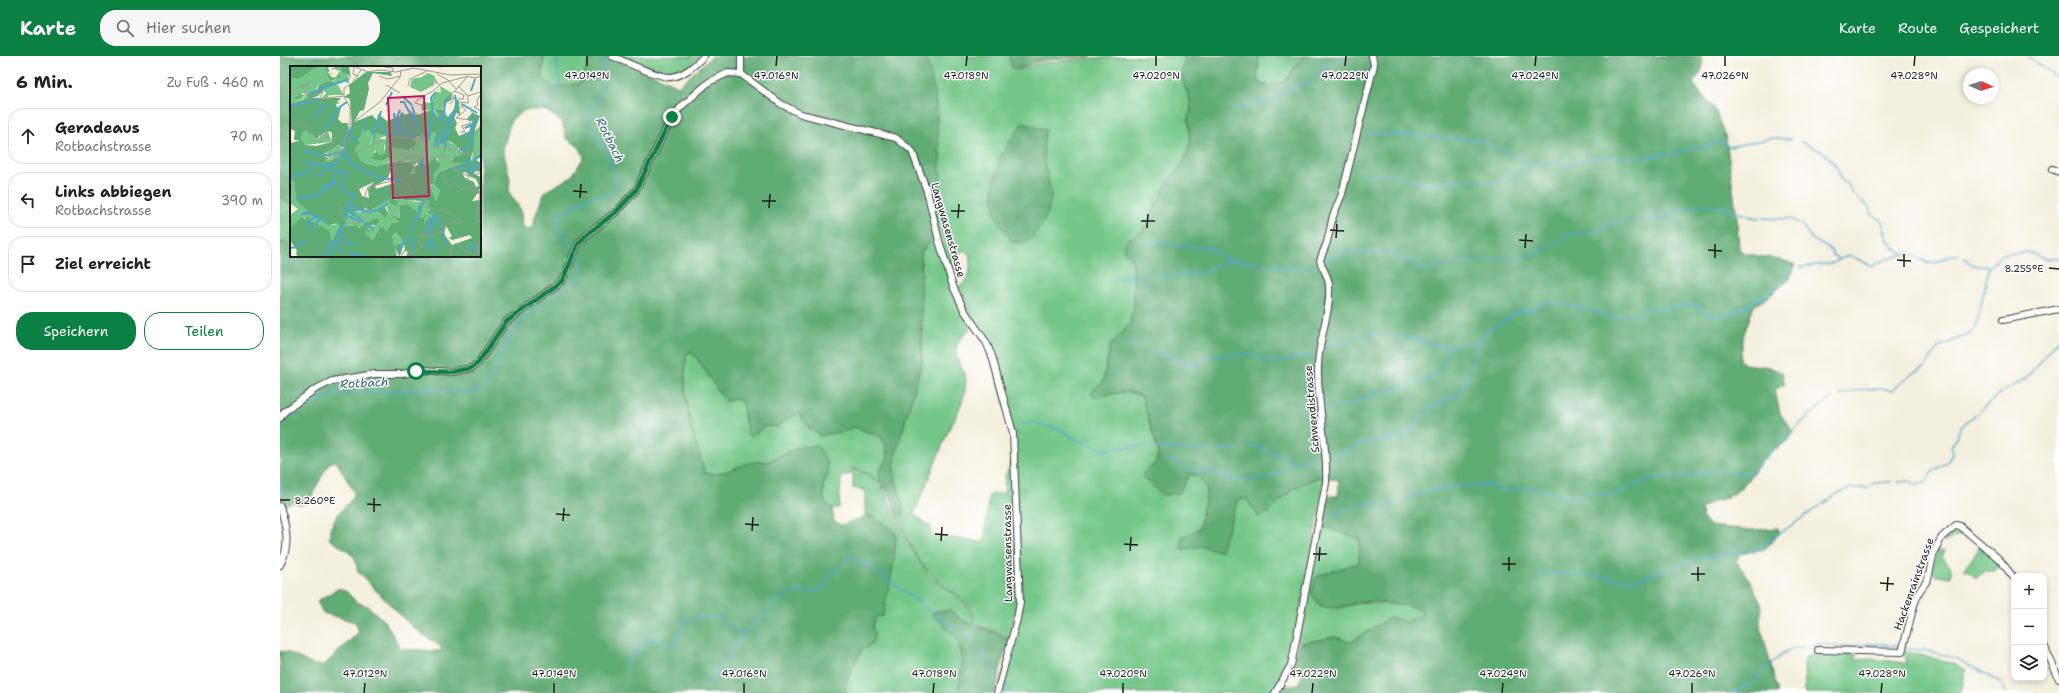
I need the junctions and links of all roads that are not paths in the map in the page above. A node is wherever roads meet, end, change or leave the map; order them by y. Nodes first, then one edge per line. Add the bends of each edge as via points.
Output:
1 (612, 56) edge
2 (704, 56) edge
3 (741, 56) edge
4 (1372, 56) edge
5 (740, 74) junction
6 (2052, 169) dead end
7 (2059, 172) edge
8 (2059, 309) edge
9 (2003, 320) dead end
10 (280, 418) edge
11 (280, 506) edge
12 (280, 565) edge
13 (2011, 574) edge
14 (1818, 650) dead end
15 (2047, 652) edge
16 (2059, 679) edge
17 (997, 693) edge
18 (1275, 693) edge

1 - 2 street via 632,66 669,77 689,69
3 - 5 street
4 - 18 street, Schwendistrasse via 1374,65 1357,127 1355,146 1320,260 1329,285 1318,368 1327,466 1326,483 1294,651 1290,665
5 - 10 street via 728,73 709,82 672,117 636,190 616,212 578,244 562,281 506,322 478,363 471,368 451,372 424,370 332,381 314,390 284,412
5 - 17 street, Langwasenstrasse via 781,104 801,114 896,138 912,151 927,191 953,286 964,310 986,342 992,356 1013,433 1020,602
6 - 7 street
8 - 9 street
11 - 12 street via 288,533
13 - 14 street, Hackenrainstrasse via 1999,559 1956,525 1942,537 1934,551 1928,579 1914,605 1902,652
15 - 16 street

